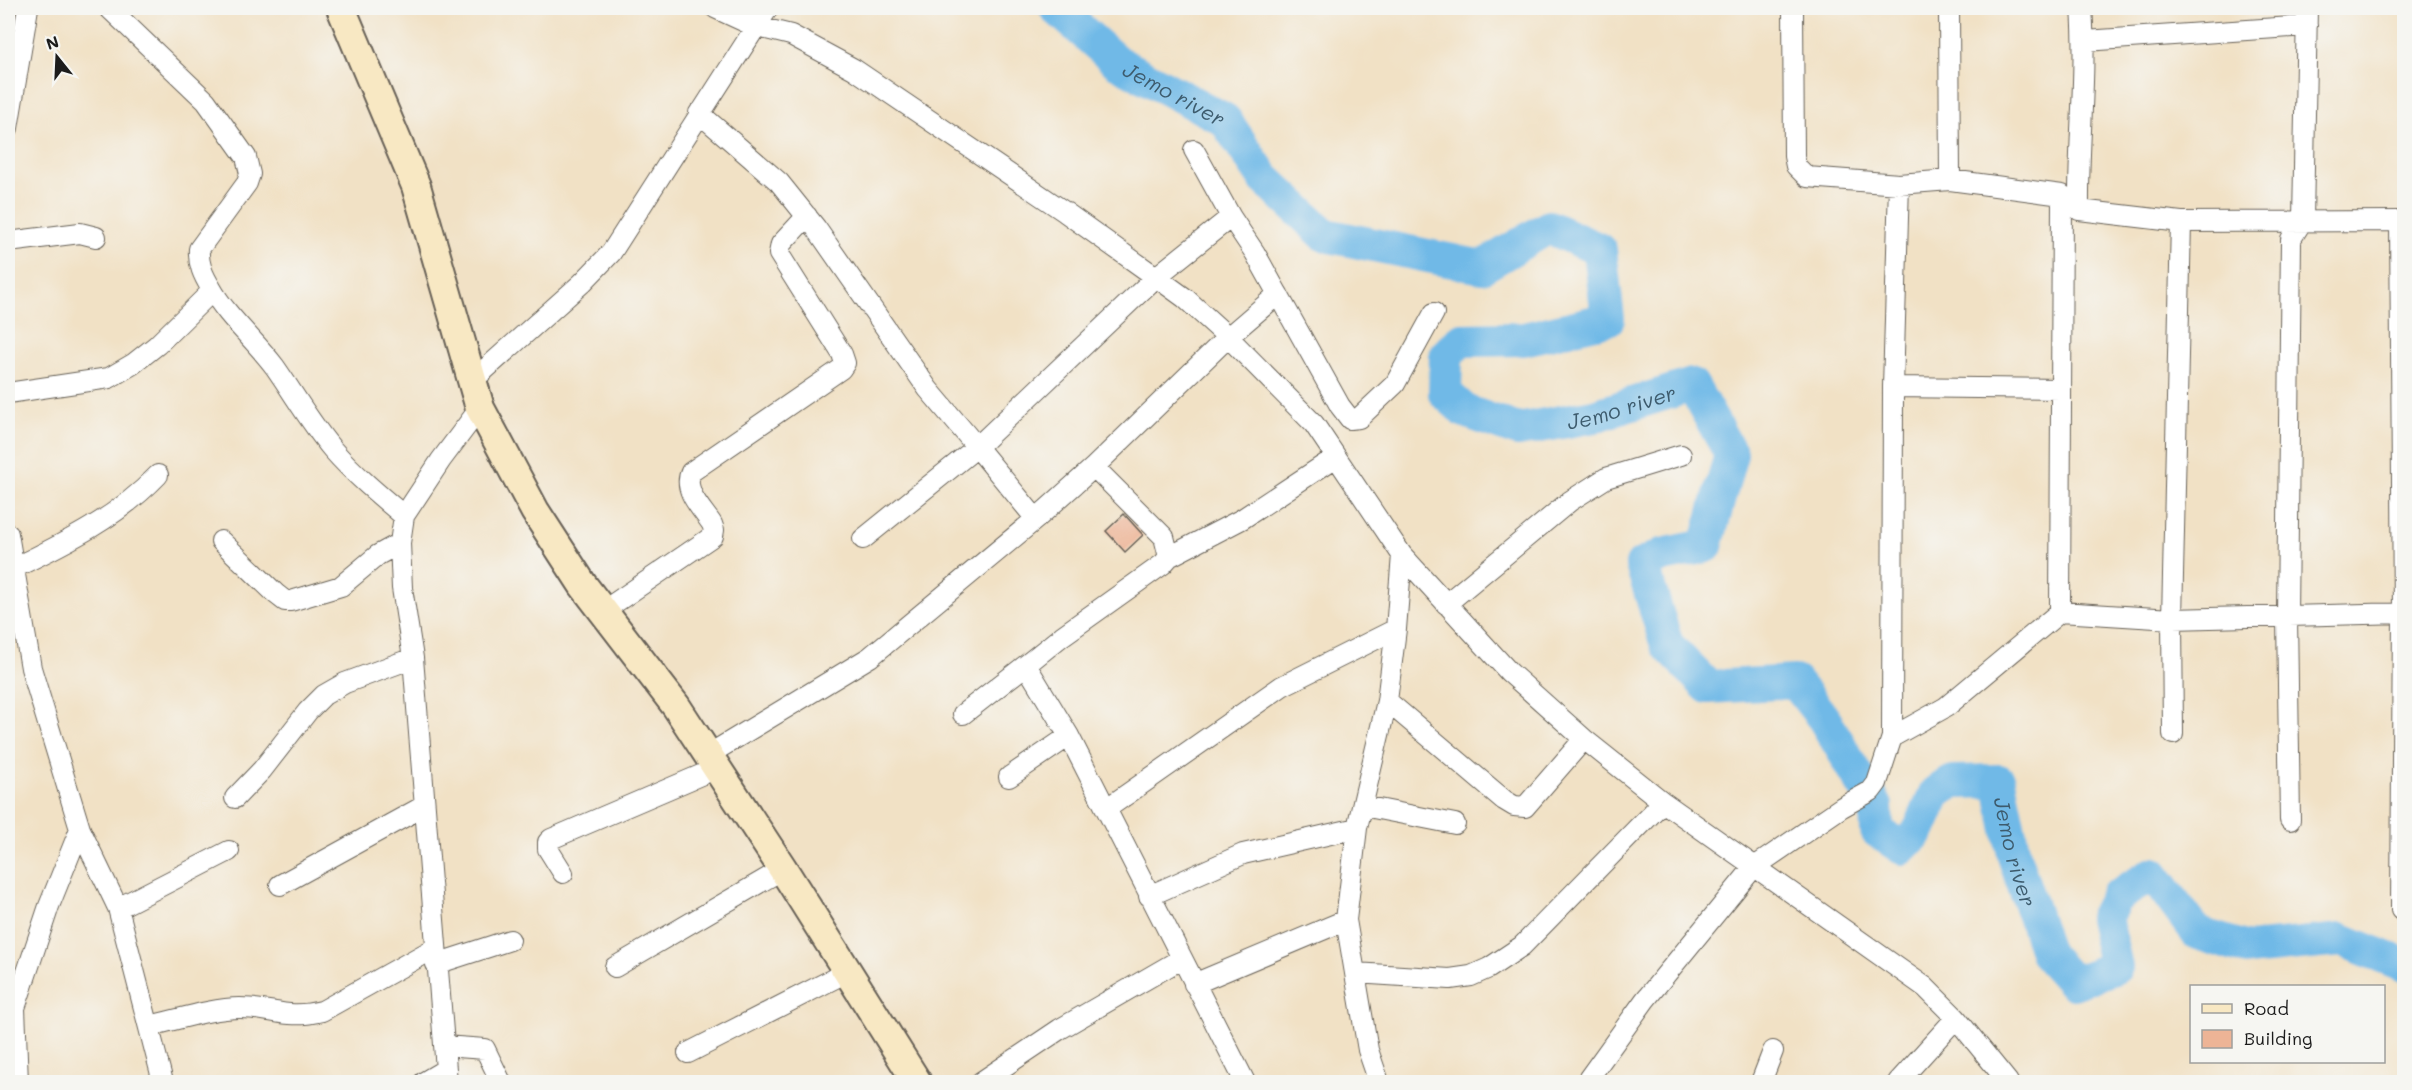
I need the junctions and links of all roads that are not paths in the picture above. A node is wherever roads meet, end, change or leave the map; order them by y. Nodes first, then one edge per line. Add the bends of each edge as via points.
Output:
1 (28, 8) edge
2 (109, 8) edge
3 (341, 8) edge
4 (715, 8) edge
5 (768, 8) edge
6 (1793, 8) edge
7 (1950, 8) edge
8 (2082, 8) edge
9 (2307, 17) edge
10 (754, 26) junction
11 (2085, 41) junction
12 (699, 113) junction
13 (8, 128) edge
14 (1194, 150) dead end
15 (1950, 180) junction
16 (1899, 184) junction
17 (2062, 195) junction
18 (2079, 210) junction
19 (807, 216) junction
20 (1231, 217) junction
21 (2303, 220) junction
22 (2402, 221) edge
23 (2181, 222) junction
24 (96, 237) dead end
25 (8, 242) edge
26 (1156, 277) junction
27 (212, 291) junction
28 (1278, 294) junction
29 (1434, 313) dead end
30 (1228, 337) junction
31 (1893, 387) junction
32 (2061, 389) junction
33 (8, 393) edge
34 (476, 395) junction
35 (977, 447) junction
36 (1681, 455) dead end
37 (1336, 457) junction
38 (1094, 467) junction
39 (158, 476) dead end
40 (404, 516) junction
41 (1036, 519) junction
42 (8, 534) edge
43 (863, 539) dead end
44 (221, 541) dead end
45 (400, 543) junction
46 (1402, 555) junction
47 (1169, 557) junction
48 (12, 569) junction
49 (1446, 604) junction
50 (603, 611) junction
51 (2060, 612) junction
52 (2404, 613) edge
53 (2287, 617) junction
54 (2172, 620) junction
55 (1396, 629) junction
56 (413, 658) junction
57 (1026, 665) junction
58 (1387, 701) junction
59 (963, 714) dead end
60 (2173, 734) dead end
61 (1070, 736) junction
62 (1892, 736) junction
63 (1584, 739) junction
64 (712, 761) junction
65 (1009, 777) dead end
66 (235, 798) dead end
67 (1663, 802) junction
68 (424, 806) junction
69 (1363, 806) junction
70 (1106, 809) junction
71 (2290, 820) dead end
72 (1455, 824) dead end
73 (1357, 828) junction
74 (81, 829) junction
75 (229, 851) dead end
76 (1753, 867) junction
77 (783, 868) junction
78 (563, 873) dead end
79 (280, 885) dead end
80 (1149, 896) junction
81 (118, 908) junction
82 (2401, 910) dead end
83 (1346, 920) junction
84 (510, 940) dead end
85 (436, 956) junction
86 (1181, 959) junction
87 (615, 967) dead end
88 (847, 972) junction
89 (1356, 973) junction
90 (1194, 984) junction
91 (1956, 1018) junction
92 (149, 1026) junction
93 (444, 1046) junction
94 (1773, 1051) dead end
95 (688, 1053) dead end
96 (447, 1076) edge
97 (18, 1083) edge
98 (163, 1083) edge
99 (424, 1083) edge
100 (501, 1083) edge
101 (917, 1083) edge
102 (981, 1083) edge
103 (1245, 1083) edge
104 (1379, 1083) edge
105 (1586, 1083) edge
106 (1761, 1083) edge
107 (1898, 1083) edge
108 (2008, 1083) edge

1 - 13 street
2 - 27 street via 206,101 246,157 248,183 199,249 202,271
3 - 34 street via 416,186
4 - 10 street
5 - 10 street
6 - 16 street via 1796,166 1807,177
7 - 15 street
8 - 11 street
9 - 11 street
9 - 21 street
10 - 12 street
10 - 26 street via 791,35 854,69
11 - 18 street
12 - 19 street via 779,182
12 - 34 street via 611,253
14 - 20 street
15 - 16 street
15 - 17 street
16 - 31 street
17 - 18 street
17 - 32 street
18 - 23 street
19 - 35 street via 928,389
19 - 50 street via 781,244 779,254 845,363 691,472 687,480 689,489 712,524 713,536
20 - 26 street
20 - 28 street
21 - 22 street
21 - 23 street
21 - 53 street via 2291,239
22 - 52 street
23 - 54 street
24 - 25 street via 80,233
26 - 30 street
26 - 35 street
27 - 33 street via 157,345 109,378
27 - 40 street via 274,367 333,450
28 - 29 street via 1340,406 1354,420 1395,384
28 - 30 street
30 - 37 street via 1314,424
30 - 38 street
31 - 32 street
31 - 62 street
32 - 51 street
34 - 40 street via 441,460
34 - 50 street via 535,511
35 - 41 street
35 - 43 street
36 - 49 street via 1606,478 1570,501
37 - 46 street
37 - 47 street via 1242,519
38 - 41 street
38 - 47 street via 1164,537
39 - 48 street via 138,497 83,534
40 - 45 street
41 - 64 street via 870,657
42 - 48 street
44 - 45 street via 285,601 341,586 378,555
45 - 56 street via 402,588
46 - 49 street
46 - 55 street
47 - 57 street
48 - 74 street via 31,668
49 - 63 street via 1509,672
50 - 64 street via 676,706
51 - 54 street
51 - 62 street via 1946,707
52 - 53 street
52 - 82 street
53 - 54 street
53 - 71 street
54 - 60 street
55 - 58 street
55 - 70 street via 1282,686
56 - 66 street via 345,683 324,695
56 - 68 street
57 - 59 street
57 - 61 street
58 - 63 street via 1504,800 1520,807 1526,807
58 - 69 street
61 - 65 street
61 - 70 street
62 - 76 street via 1871,791
63 - 67 street
64 - 77 street
64 - 78 street via 551,839 548,849
67 - 76 street
67 - 89 street via 1522,946 1489,968 1450,979
68 - 79 street
68 - 85 street
69 - 72 street
69 - 73 street
70 - 80 street
73 - 80 street via 1243,854
73 - 83 street
74 - 81 street
74 - 97 street via 49,906 15,1008
75 - 81 street
76 - 91 street via 1924,987
76 - 105 street via 1645,1000
77 - 87 street
77 - 88 street
80 - 86 street
81 - 92 street
83 - 89 street
83 - 90 street
84 - 85 street
85 - 92 street via 306,1015 238,1008
85 - 93 street
86 - 90 street
86 - 102 street via 1060,1029
88 - 95 street
88 - 101 street
89 - 104 street via 1368,1050
90 - 103 street
91 - 107 street
91 - 108 street
92 - 98 street
93 - 96 street
93 - 100 street via 485,1049
94 - 106 street
96 - 99 street

